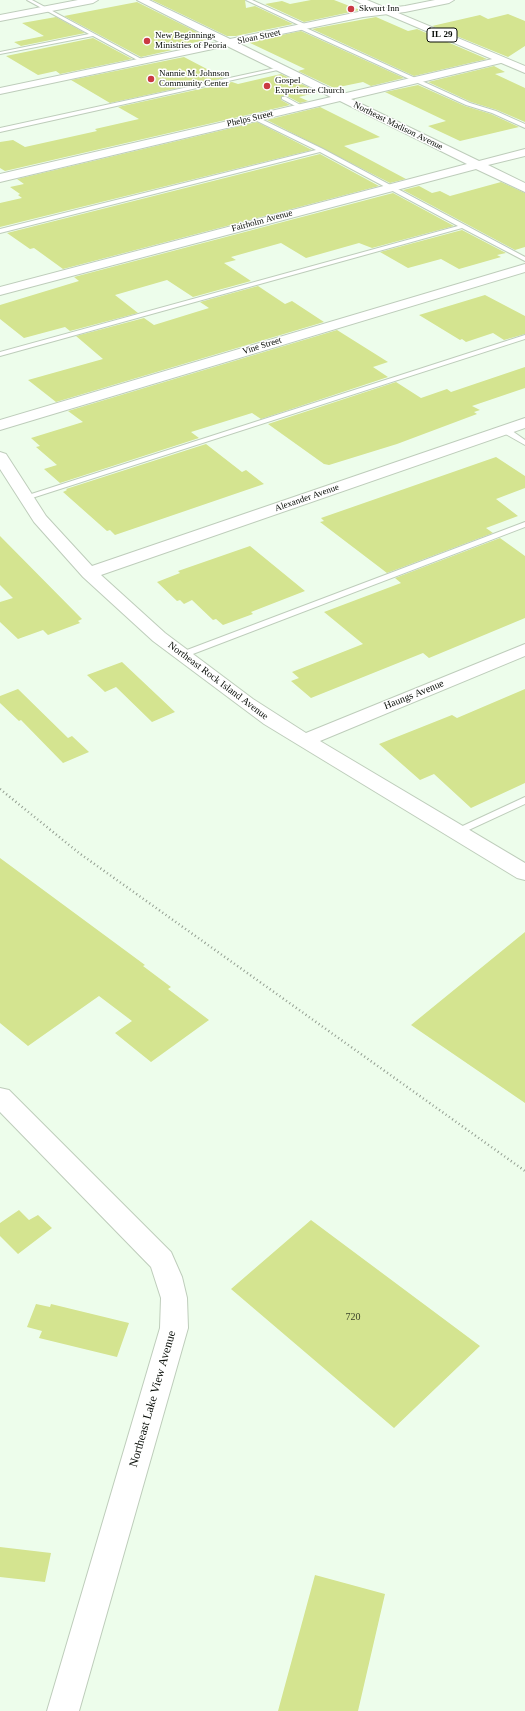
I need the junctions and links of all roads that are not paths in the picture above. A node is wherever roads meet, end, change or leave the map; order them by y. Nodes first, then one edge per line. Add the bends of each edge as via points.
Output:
1 (29, 0) edge
2 (93, 0) edge
3 (142, 0) edge
4 (248, 0) edge
5 (358, 0) edge
6 (449, 0) edge
7 (46, 9) junction
8 (386, 12) junction
9 (0, 18) edge
10 (304, 27) junction
11 (93, 34) junction
12 (229, 43) junction
13 (0, 53) edge
14 (501, 60) junction
15 (143, 61) junction
16 (280, 68) junction
17 (525, 70) edge
18 (415, 80) junction
19 (0, 91) edge
20 (284, 98) dead end
21 (340, 98) junction
22 (301, 107) junction
23 (255, 118) junction
24 (525, 126) edge
25 (0, 130) edge
26 (321, 150) junction
27 (525, 152) edge
28 (477, 164) junction
29 (0, 178) edge
30 (390, 187) junction
31 (525, 188) edge
32 (463, 226) junction
33 (0, 231) edge
34 (525, 259) edge
35 (525, 268) edge
36 (0, 291) edge
37 (525, 337) edge
38 (0, 354) edge
39 (525, 423) edge
40 (0, 425) edge
41 (505, 430) junction
42 (525, 443) edge
43 (0, 457) edge
44 (26, 497) junction
45 (525, 524) edge
46 (89, 573) junction
47 (525, 649) edge
48 (182, 655) junction
49 (304, 741) junction
50 (525, 800) edge
51 (457, 832) junction
52 (525, 873) edge
53 (0, 1098) edge
54 (63, 1711) edge

1 - 7 lane
2 - 7 street
3 - 12 street, Northeast Madison Avenue
4 - 10 lane
5 - 8 main road, IL 29
6 - 8 street, Sloan Street
7 - 9 street
7 - 11 lane
8 - 10 street, Sloan Street via 363,14
8 - 14 main road, IL 29
10 - 12 street, Sloan Street
10 - 18 lane
11 - 13 lane
11 - 15 lane
12 - 15 street, Sloan Street
12 - 16 street, Northeast Madison Avenue
14 - 17 main road, IL 29
14 - 18 street, Phelps Street
15 - 19 street, Sloan Street
16 - 21 street, Northeast Madison Avenue
16 - 25 lane
18 - 21 street, Phelps Street
18 - 24 lane
20 - 22 lane
21 - 22 street, Phelps Street
21 - 28 street, Northeast Madison Avenue
22 - 23 street, Phelps Street
23 - 26 lane
23 - 29 street, Phelps Street
26 - 30 lane
26 - 33 lane
27 - 28 street, Fairholm Avenue
28 - 30 street, Fairholm Avenue
28 - 31 street, Northeast Madison Avenue
30 - 32 lane
30 - 36 street, Fairholm Avenue
32 - 34 lane
32 - 38 lane
35 - 40 street, Vine Street
37 - 44 lane
39 - 41 street, Alexander Avenue
41 - 42 lane
41 - 46 street, Alexander Avenue
43 - 44 street, Northeast Rock Island Avenue
44 - 46 street, Northeast Rock Island Avenue via 40,519
45 - 48 lane
46 - 48 street, Northeast Rock Island Avenue via 137,618
47 - 49 street, Haungs Avenue
48 - 49 street, Northeast Rock Island Avenue via 246,703
49 - 51 street, Northeast Rock Island Avenue
50 - 51 lane
51 - 52 street, Northeast Rock Island Avenue
53 - 54 street, Northeast Lake View Avenue via 133,1228 162,1260 174,1298 174,1328

